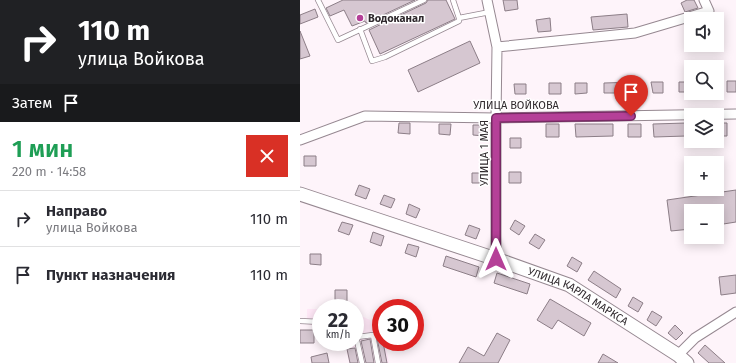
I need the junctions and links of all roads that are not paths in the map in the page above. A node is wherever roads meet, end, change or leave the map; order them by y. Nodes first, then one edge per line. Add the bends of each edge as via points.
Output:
1 (318, 0) edge
2 (424, 0) edge
3 (453, 0) edge
4 (487, 0) edge
5 (704, 0) edge
6 (490, 12) junction
7 (459, 18) junction
8 (360, 29) junction
9 (497, 47) junction
10 (736, 114) edge
11 (496, 118) junction
12 (300, 140) edge
13 (300, 194) edge
14 (496, 259) junction
15 (736, 312) edge
16 (300, 321) edge
17 (312, 322) edge
18 (364, 336) edge
19 (359, 351) edge
20 (682, 359) edge
21 (362, 363) edge
22 (378, 363) edge

1 - 8 lane via 338,40
2 - 8 lane
3 - 7 lane
4 - 6 street, УЛИЦА 1 МАЯ
5 - 9 street via 709,11 635,33
6 - 7 lane
6 - 9 street, УЛИЦА 1 МАЯ
7 - 8 lane via 459,22 372,61
9 - 11 street, УЛИЦА 1 МАЯ
10 - 11 street, УЛИЦА ВОЙКОВА
11 - 12 street, УЛИЦА ВОЙКОВА via 365,116
11 - 14 street, УЛИЦА 1 МАЯ
13 - 14 street, УЛИЦА КАРЛА МАРКСА
14 - 20 street, УЛИЦА КАРЛА МАРКСА via 569,286
15 - 20 street via 695,338
16 - 17 lane
18 - 22 lane via 373,335
19 - 21 lane

